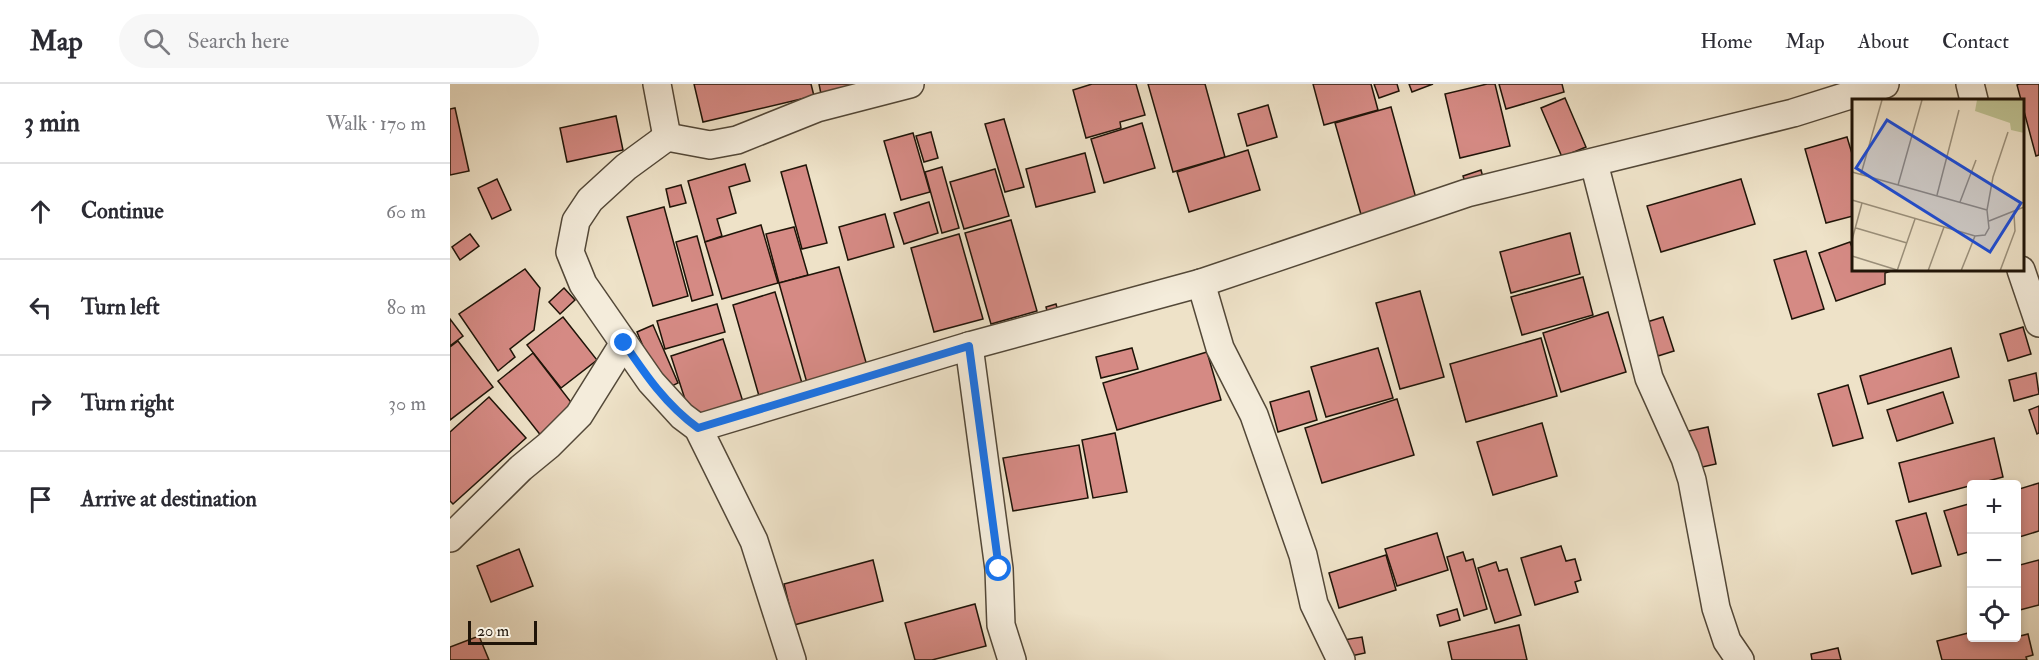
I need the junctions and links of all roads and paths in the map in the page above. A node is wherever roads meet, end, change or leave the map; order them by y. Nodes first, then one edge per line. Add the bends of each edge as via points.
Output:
1 (657, 84) edge
2 (910, 84) edge
3 (1885, 84) edge
4 (1970, 84) edge
5 (1974, 99) edge
6 (667, 138) junction
7 (1594, 163) junction
8 (2022, 272) edge
9 (1201, 283) junction
10 (2039, 323) edge
11 (624, 343) junction
12 (969, 346) junction
13 (698, 428) junction
14 (450, 536) edge
15 (792, 660) edge
16 (1012, 660) edge
17 (1341, 660) edge
18 (1740, 660) edge

1 - 6 street
2 - 6 street via 817,108 737,140 711,144
3 - 7 street via 1792,113
4 - 5 street
6 - 11 street via 626,167 590,200 576,221 570,252 584,284
7 - 9 street via 1467,193
7 - 18 street via 1649,378 1692,480 1716,608 1727,641
8 - 10 street
9 - 12 street
9 - 17 street via 1220,348 1254,415 1299,544 1314,604
11 - 13 street via 651,382
11 - 14 street via 579,415
12 - 13 street
12 - 16 street via 999,569 1001,625
13 - 15 street via 754,541

